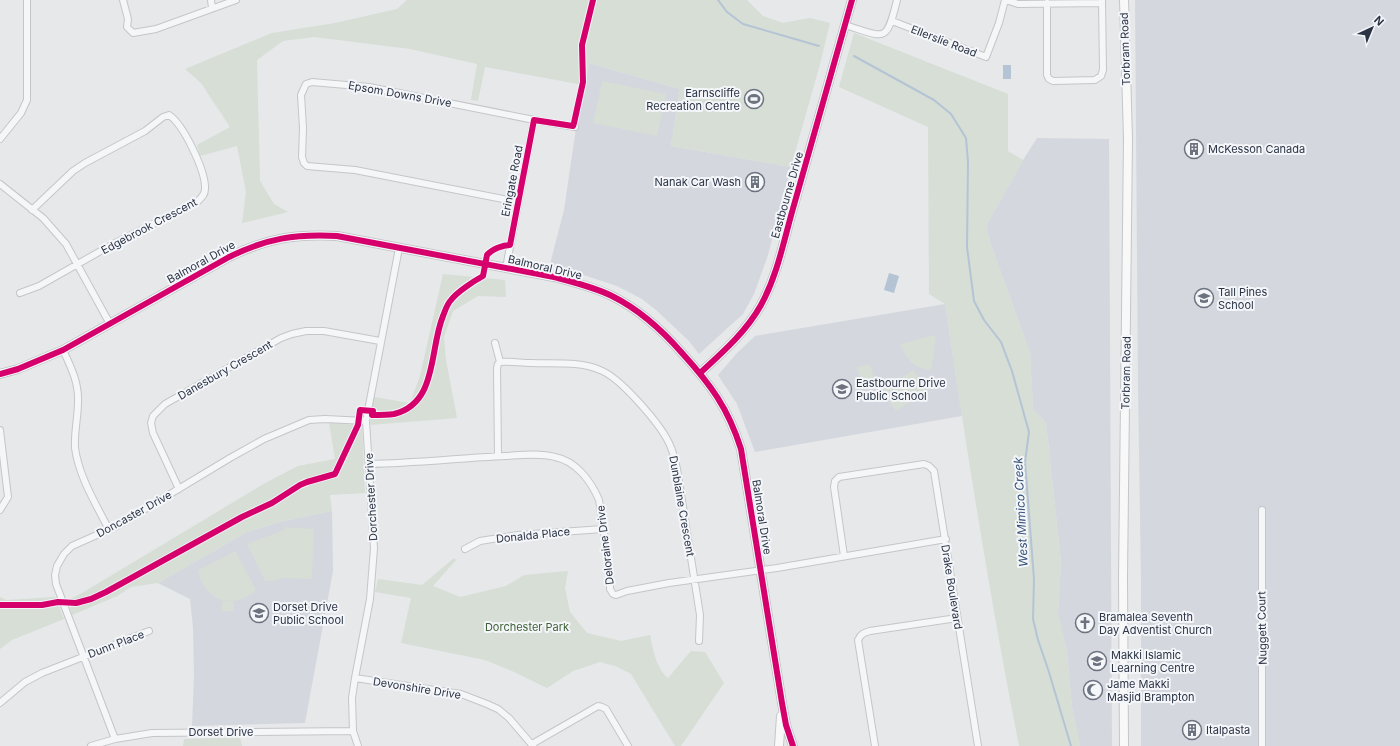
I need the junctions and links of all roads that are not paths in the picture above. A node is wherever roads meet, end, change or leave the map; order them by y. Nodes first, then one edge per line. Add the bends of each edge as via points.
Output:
1 (27, 0) edge
2 (123, 0) edge
3 (211, 0) edge
4 (236, 0) edge
5 (852, 0) edge
6 (897, 0) edge
7 (1006, 0) edge
8 (1124, 0) edge
9 (1102, 2) edge
10 (1047, 3) junction
11 (212, 8) junction
12 (892, 21) junction
13 (845, 25) junction
14 (534, 120) junction
15 (576, 127) dead end
16 (0, 139) edge
17 (0, 184) edge
18 (518, 202) junction
19 (32, 210) junction
20 (399, 248) junction
21 (77, 264) junction
22 (506, 268) junction
23 (20, 293) dead end
24 (110, 324) junction
25 (380, 341) junction
26 (495, 343) dead end
27 (63, 350) junction
28 (500, 362) junction
29 (700, 373) junction
30 (0, 374) edge
31 (366, 421) junction
32 (0, 430) edge
33 (498, 456) junction
34 (369, 464) junction
35 (179, 489) junction
36 (0, 510) edge
37 (1262, 510) dead end
38 (603, 529) junction
39 (109, 530) junction
40 (946, 539) junction
41 (465, 548) dead end
42 (844, 556) junction
43 (761, 570) junction
44 (694, 580) junction
45 (957, 618) junction
46 (149, 631) dead end
47 (699, 641) dead end
48 (83, 657) junction
49 (354, 678) junction
50 (0, 703) edge
51 (782, 703) junction
52 (353, 732) junction
53 (115, 739) junction
54 (532, 745) edge
55 (91, 746) edge
56 (358, 746) edge
57 (628, 746) edge
58 (779, 746) edge
59 (793, 746) edge
60 (875, 746) edge
61 (978, 746) edge
62 (1124, 746) edge
63 (1262, 746) edge

1 - 16 street via 27,100 21,113
2 - 11 street via 128,19 127,27 133,33 156,29
3 - 11 street
4 - 11 street
5 - 13 street, Eastbourne Drive
6 - 12 street
7 - 10 street via 1018,4
7 - 12 street, Ellerslie Road via 986,57
8 - 62 street, Torbram Road via 1128,139 1123,578
9 - 10 street
9 - 10 street via 1101,76 1095,80 1053,81 1047,75
12 - 13 street via 888,31 882,35
13 - 29 street, Eastbourne Drive via 772,281 746,327
14 - 15 street, Epsom Downs Drive
14 - 18 street, Eringate Road
14 - 18 street, Epsom Downs Drive via 370,87 312,82 306,84 301,95 302,157 307,166 355,170
17 - 19 street
18 - 22 street, Eringate Road
19 - 21 street via 43,218 66,244
19 - 21 street, Edgebrook Crescent via 85,163 145,131 163,117 170,115 178,122 196,156 204,182 204,196
20 - 22 street, Balmoral Drive
20 - 24 street, Balmoral Drive via 337,236 312,235 265,242 229,257
20 - 25 street, Dorchester Drive
21 - 23 street via 40,286
21 - 24 street
22 - 29 street, Balmoral Drive via 572,281 611,295 642,314 658,328
24 - 27 street, Balmoral Drive
25 - 31 street, Dorchester Drive
25 - 35 street, Danesbury Crescent via 324,331 292,334 165,404 153,416 151,423 153,433
26 - 28 street
27 - 30 street, Balmoral Drive
27 - 39 street via 78,388 75,447 78,464
28 - 33 street via 497,368
28 - 44 street, Dunblaine Crescent via 580,364 602,370 626,389 662,432 674,457
29 - 43 street, Balmoral Drive via 719,398 741,449
31 - 34 street, Dorchester Drive
31 - 35 street, Doncaster Drive via 309,420 264,439
32 - 36 street via 8,497
33 - 34 street, Deloraine Drive
33 - 38 street, Deloraine Drive via 556,457 575,468 595,489
34 - 49 street, Dorchester Drive via 373,568 370,599
35 - 39 street, Doncaster Drive
37 - 63 street, Nuggett Court
38 - 41 street, Donalda Place via 518,535 480,541
38 - 44 street, Deloraine Drive via 610,589 613,594
39 - 48 street, Doncaster Drive via 72,546 57,566 56,584
40 - 42 street, Drake Boulevard
40 - 42 street via 934,471 929,466 924,464 838,477 834,487
40 - 45 street, Drake Boulevard
42 - 43 street, Drake Boulevard
43 - 44 street, Deloraine Drive
43 - 51 street, Balmoral Drive
44 - 47 street, Dunblaine Crescent via 700,615
45 - 60 street via 870,631 860,636 858,640
45 - 61 street, Drake Boulevard
46 - 48 street, Dunn Place
48 - 50 street, Dunn Place via 25,682
48 - 53 street, Doncaster Drive
49 - 52 street, Dorchester Drive
49 - 54 street, Devonshire Drive via 461,694 498,709
51 - 58 street
51 - 59 street, Balmoral Drive
52 - 53 street, Dorset Drive via 152,733
52 - 56 street, Dorchester Drive
53 - 55 street, Dorset Drive
54 - 57 street via 598,706 606,709

